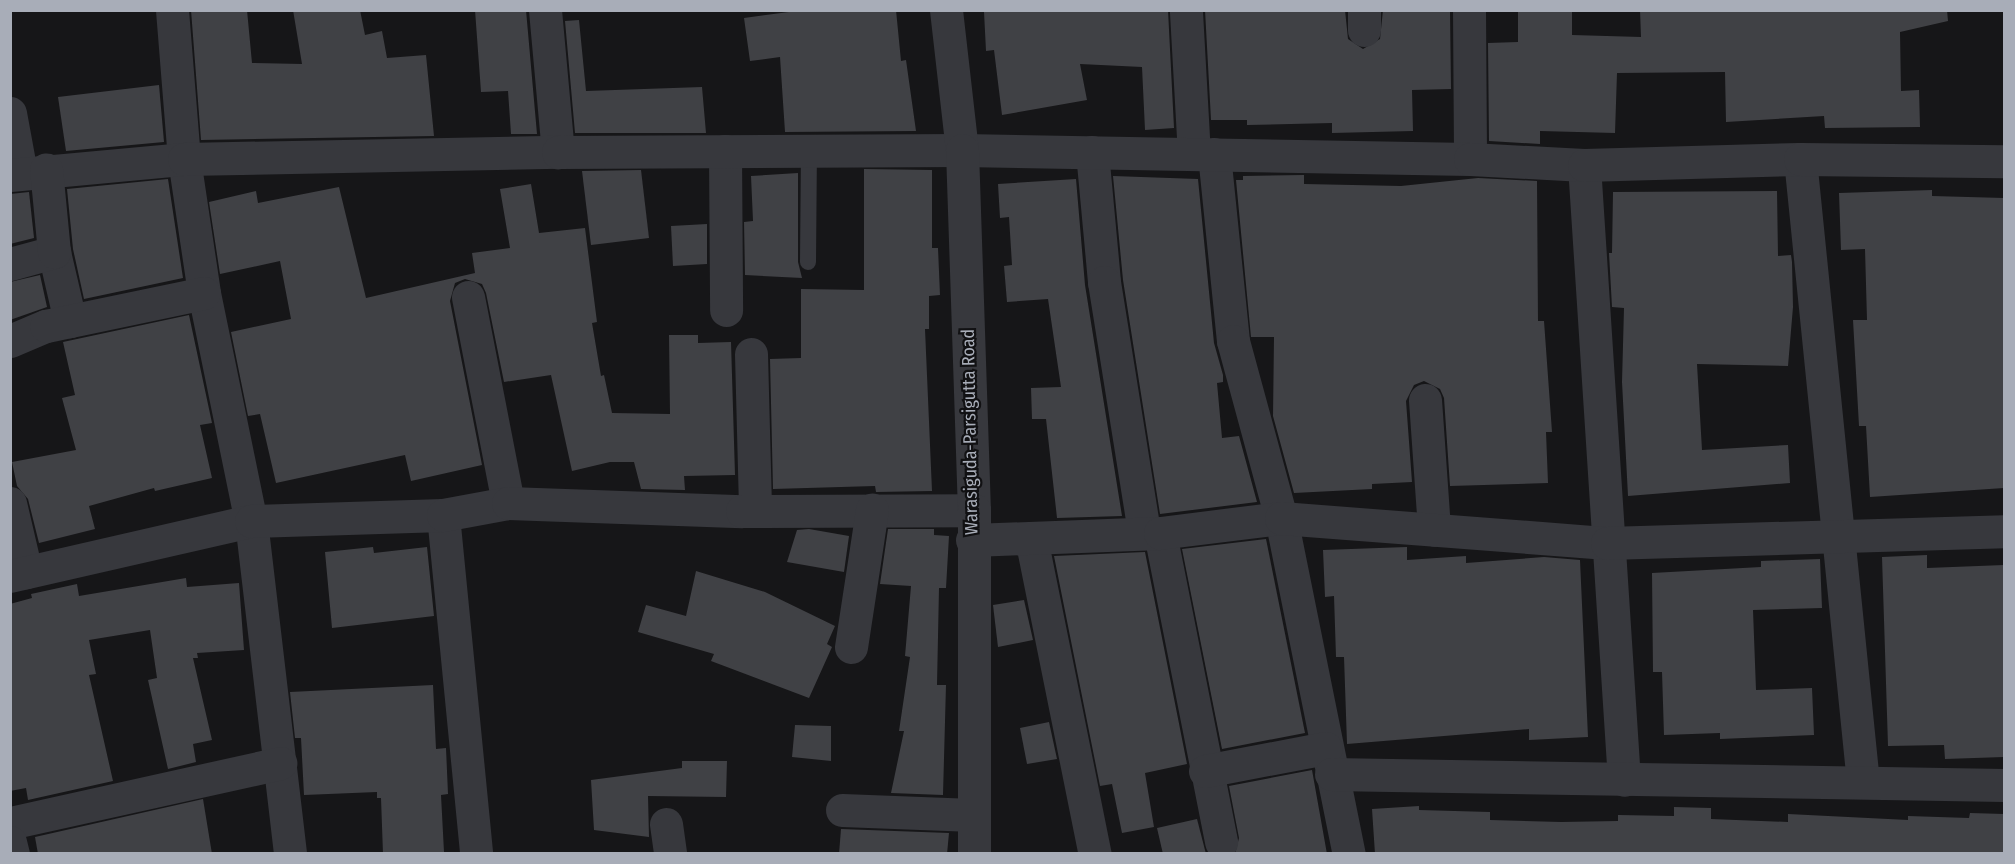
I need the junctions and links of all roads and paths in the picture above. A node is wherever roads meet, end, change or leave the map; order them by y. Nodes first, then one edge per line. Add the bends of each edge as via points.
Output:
1 (172, 10) edge
2 (544, 10) edge
3 (946, 10) edge
4 (1469, 10) edge
5 (1186, 12) edge
6 (10, 113) edge
7 (962, 150) junction
8 (809, 151) junction
9 (558, 152) junction
10 (725, 152) junction
11 (1092, 152) junction
12 (1204, 154) junction
13 (184, 159) junction
14 (1470, 159) junction
15 (1800, 159) junction
16 (2004, 161) edge
17 (1584, 165) junction
18 (26, 172) edge
19 (54, 252) junction
20 (808, 262) dead end
21 (10, 264) edge
22 (204, 293) junction
23 (468, 297) dead end
24 (726, 310) dead end
25 (70, 321) junction
26 (10, 341) edge
27 (751, 354) dead end
28 (1425, 400) dead end
29 (10, 503) edge
30 (508, 503) junction
31 (858, 505) junction
32 (755, 510) junction
33 (443, 515) junction
34 (1281, 518) junction
35 (251, 521) junction
36 (973, 525) junction
37 (1434, 530) junction
38 (2004, 531) edge
39 (1152, 533) junction
40 (1840, 536) junction
41 (1031, 538) junction
42 (1607, 543) junction
43 (18, 574) edge
44 (851, 647) dead end
45 (1328, 761) junction
46 (280, 763) junction
47 (1205, 771) junction
48 (1624, 780) junction
49 (1863, 782) junction
50 (2004, 785) edge
51 (842, 810) dead end
52 (973, 815) junction
53 (10, 823) edge
54 (10, 842) edge
55 (1221, 842) dead end
56 (13, 854) edge
57 (290, 854) edge
58 (476, 854) edge
59 (974, 854) edge
60 (1095, 854) edge
61 (1348, 854) edge

1 - 13 street
2 - 9 street
3 - 7 street, Warasiguda-Parsigutta Road
4 - 14 street
5 - 12 street
6 - 18 street
7 - 8 street
7 - 11 street
7 - 36 street, Warasiguda-Parsigutta Road
8 - 10 street
8 - 20 lane
9 - 10 street
9 - 13 street
10 - 24 street
11 - 12 street
11 - 39 street via 1104,282
12 - 14 street
12 - 34 street via 1233,341
13 - 18 street
13 - 22 street
14 - 17 street
15 - 16 street
15 - 17 street
15 - 40 street
17 - 42 street
18 - 19 street
19 - 21 street
19 - 25 street
22 - 25 street
22 - 35 street
23 - 30 street
25 - 26 street
27 - 32 street
28 - 37 street
29 - 43 street
30 - 32 street
30 - 33 street
31 - 32 street
31 - 36 street
31 - 44 street
33 - 35 street
33 - 58 street
34 - 37 street
34 - 39 street
34 - 45 street
35 - 43 street
35 - 46 street
36 - 41 street
36 - 52 street, Warasiguda-Parsigutta Road
37 - 42 street
38 - 40 street
39 - 41 street
39 - 47 street
40 - 42 street
40 - 49 street
41 - 60 street
42 - 48 street
45 - 47 street
45 - 48 street
45 - 61 street
46 - 53 street
46 - 57 street
47 - 55 street
48 - 49 street
49 - 50 street
51 - 52 street
52 - 59 street, Warasiguda-Parsigutta Road
54 - 56 street

